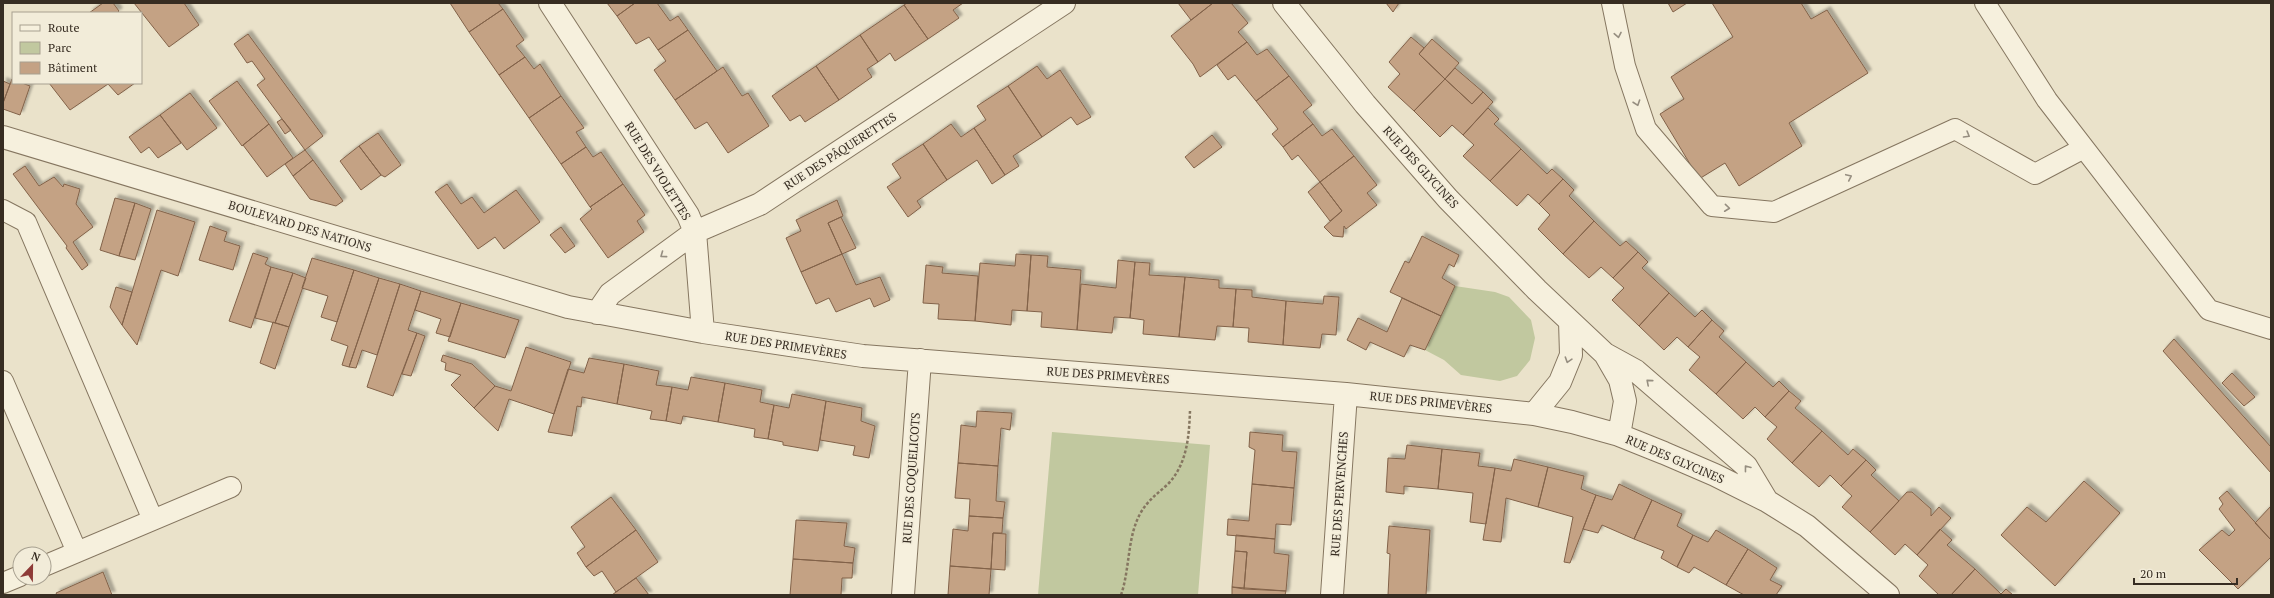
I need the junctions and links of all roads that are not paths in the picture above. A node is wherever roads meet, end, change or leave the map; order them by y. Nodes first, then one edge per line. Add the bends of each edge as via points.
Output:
1 (550, 3) edge
2 (1064, 3) edge
3 (1284, 3) edge
4 (1612, 3) edge
5 (1985, 3) edge
6 (3, 137) edge
7 (2084, 148) junction
8 (3, 210) edge
9 (695, 232) junction
10 (597, 313) junction
11 (1570, 321) junction
12 (2271, 329) edge
13 (703, 332) junction
14 (1605, 354) junction
15 (920, 360) junction
16 (3, 380) edge
17 (1346, 394) junction
18 (1534, 414) junction
19 (1619, 435) junction
20 (231, 487) dead end
21 (1767, 501) junction
22 (153, 520) junction
23 (77, 552) junction
24 (52, 563) edge
25 (903, 595) edge
26 (1332, 595) edge
27 (1888, 595) edge

1 - 9 street, RUE DES VIOLETTES via 678,197
2 - 9 street, RUE DES PÂQUERETTES via 760,204
3 - 11 street, RUE DES GLYCINES via 1365,104 1448,199
4 -> 7 lane via 1624,66 1646,129 1712,206 1774,212 1955,128 2035,174
5 - 7 lane via 2047,100
6 - 10 street, BOULEVARD DES NATIONS via 561,305
7 - 12 lane via 2209,310
8 - 22 lane via 26,222
9 -> 10 street, RUE DES VIOLETTES via 610,294
9 - 13 street
10 - 13 street, RUE DES PRIMEVÈRES
11 - 14 street, RUE DES GLYCINES
11 -> 18 street via 1570,354 1560,382
13 - 15 street, RUE DES PRIMEVÈRES via 863,356
14 - 19 street, RUE DES GLYCINES via 1620,380 1625,401
21 -> 14 street, RUE DES GLYCINES via 1746,466 1636,371
15 - 17 street, RUE DES PRIMEVÈRES
15 - 25 street, RUE DES COQUELICOTS
16 - 23 lane
17 - 18 street, RUE DES PRIMEVÈRES
17 - 26 street, RUE DES PERVENCHES
18 - 19 street, RUE DES PRIMEVÈRES
19 - 21 street, RUE DES GLYCINES via 1715,475
20 - 22 lane
21 - 27 street, RUE DES GLYCINES via 1807,526
22 - 23 lane
23 - 24 lane

